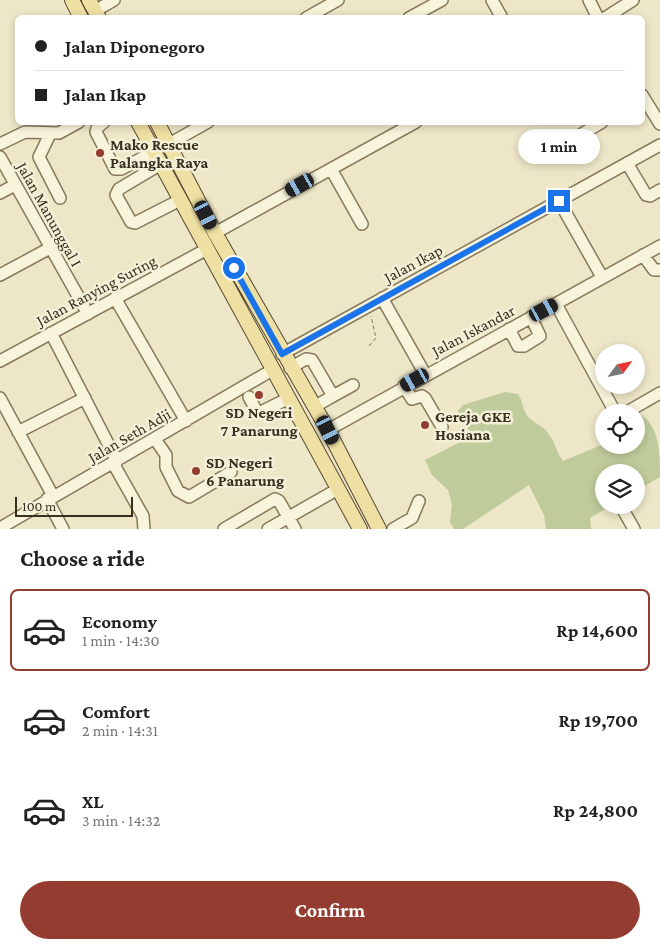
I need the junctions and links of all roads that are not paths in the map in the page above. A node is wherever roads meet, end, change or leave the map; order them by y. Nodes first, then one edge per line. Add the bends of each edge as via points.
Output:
1 (72, 0) edge
2 (114, 0) edge
3 (338, 0) edge
4 (442, 0) edge
5 (492, 0) edge
6 (589, 0) edge
7 (633, 0) edge
8 (95, 9) edge
9 (80, 15) edge
10 (311, 15) edge
11 (414, 15) edge
12 (500, 15) edge
13 (596, 15) edge
14 (610, 15) edge
15 (645, 101) edge
16 (660, 124) edge
17 (74, 125) edge
18 (100, 125) edge
19 (140, 125) edge
20 (159, 125) edge
21 (203, 125) edge
22 (411, 125) edge
23 (597, 125) edge
24 (50, 134) junction
25 (0, 144) edge
26 (169, 144) junction
27 (660, 145) edge
28 (562, 146) dead end
29 (0, 156) edge
30 (158, 158) junction
31 (627, 163) junction
32 (331, 169) junction
33 (15, 185) junction
34 (660, 190) edge
35 (0, 194) edge
36 (60, 198) dead end
37 (180, 200) junction
38 (559, 201) junction
39 (362, 224) dead end
40 (215, 233) junction
41 (660, 246) edge
42 (50, 248) junction
43 (207, 249) junction
44 (643, 255) junction
45 (660, 270) edge
46 (0, 275) edge
47 (602, 277) junction
48 (115, 298) junction
49 (382, 298) junction
50 (556, 304) junction
51 (88, 314) junction
52 (531, 317) junction
53 (509, 329) junction
54 (51, 333) junction
55 (282, 354) junction
56 (0, 361) edge
57 (290, 368) junction
58 (274, 370) junction
59 (425, 374) junction
60 (352, 385) dead end
61 (404, 386) junction
62 (660, 393) edge
63 (333, 396) junction
64 (249, 397) dead end
65 (0, 398) edge
66 (85, 398) junction
67 (289, 398) junction
68 (612, 404) edge
69 (641, 404) edge
70 (314, 407) junction
71 (186, 421) junction
72 (442, 427) dead end
73 (328, 430) junction
74 (18, 432) junction
75 (156, 439) junction
76 (115, 462) junction
77 (231, 472) dead end
78 (354, 481) junction
79 (338, 489) junction
80 (50, 498) junction
81 (419, 500) dead end
82 (625, 514) edge
83 (372, 516) junction
84 (288, 518) junction
85 (356, 527) edge
86 (0, 528) edge
87 (63, 529) edge
88 (144, 529) edge
89 (224, 529) edge
90 (268, 529) edge
91 (295, 529) edge
92 (379, 529) edge
93 (393, 529) edge
94 (634, 529) edge

1 - 9 main road
2 - 8 street
3 - 10 street
4 - 11 street
5 - 12 street
6 - 13 street
7 - 14 street
15 - 16 street
17 - 24 street
18 - 30 street via 96,132 115,169
19 - 30 main road
20 - 26 main road
21 - 26 street
22 - 32 street
23 - 28 street
24 - 25 street via 25,132
24 - 36 street via 39,157
26 - 40 main road
27 - 31 street, Jalan Ikap
29 - 33 street, Jalan Manunggal I
30 - 37 main road
30 - 37 street via 119,189 116,195 131,222 135,223
31 - 34 street via 646,195
31 - 38 street, Jalan Ikap
32 - 39 street
32 - 40 street
33 - 35 street
33 - 42 street, Jalan Manunggal I
37 - 43 main road
38 - 47 street
38 - 49 street, Jalan Ikap
40 - 55 main road
41 - 44 street, Jalan Iskandar
42 - 46 street
42 - 51 street, Jalan Manunggal I
43 - 48 street, Jalan Ranying Suring
43 - 58 main road
44 - 45 street via 654,270
44 - 47 street, Jalan Iskandar
47 - 50 street, Jalan Iskandar
48 - 51 street, Jalan Ranying Suring
48 - 71 street
49 - 55 street, Jalan Ikap
49 - 59 street
50 - 52 street, Jalan Iskandar
50 - 68 street
51 - 54 street, Jalan Ranying Suring
52 - 53 street, Jalan Iskandar
52 - 53 street via 540,336 524,346 518,346
53 - 59 street, Jalan Iskandar
54 - 56 street, Jalan Ranying Suring
54 - 66 street
55 - 57 main road
57 - 63 street via 312,360
57 - 70 main road
58 - 67 main road
58 - 71 street, Jalan Seth Adji
59 - 61 street, Jalan Iskandar
60 - 63 street
61 - 72 street via 412,399 425,398
61 - 73 street, Jalan Iskandar
62 - 69 street
63 - 70 street
64 - 67 street via 256,410 261,412
65 - 74 street
66 - 74 street
66 - 76 street
67 - 79 main road
70 - 73 main road
71 - 75 street, Jalan Seth Adji
73 - 78 main road
74 - 80 street
75 - 76 street, Jalan Seth Adji
75 - 77 street via 166,455 178,490 184,495 190,497
76 - 80 street, Jalan Seth Adji
76 - 88 street via 142,516
78 - 79 main road
78 - 83 main road
79 - 84 street
79 - 85 main road
80 - 86 street, Jalan Seth Adji
80 - 87 street
81 - 93 street via 412,518
82 - 94 street
83 - 85 main road
83 - 92 main road
84 - 89 street via 279,500 274,499
84 - 90 street
84 - 91 street

